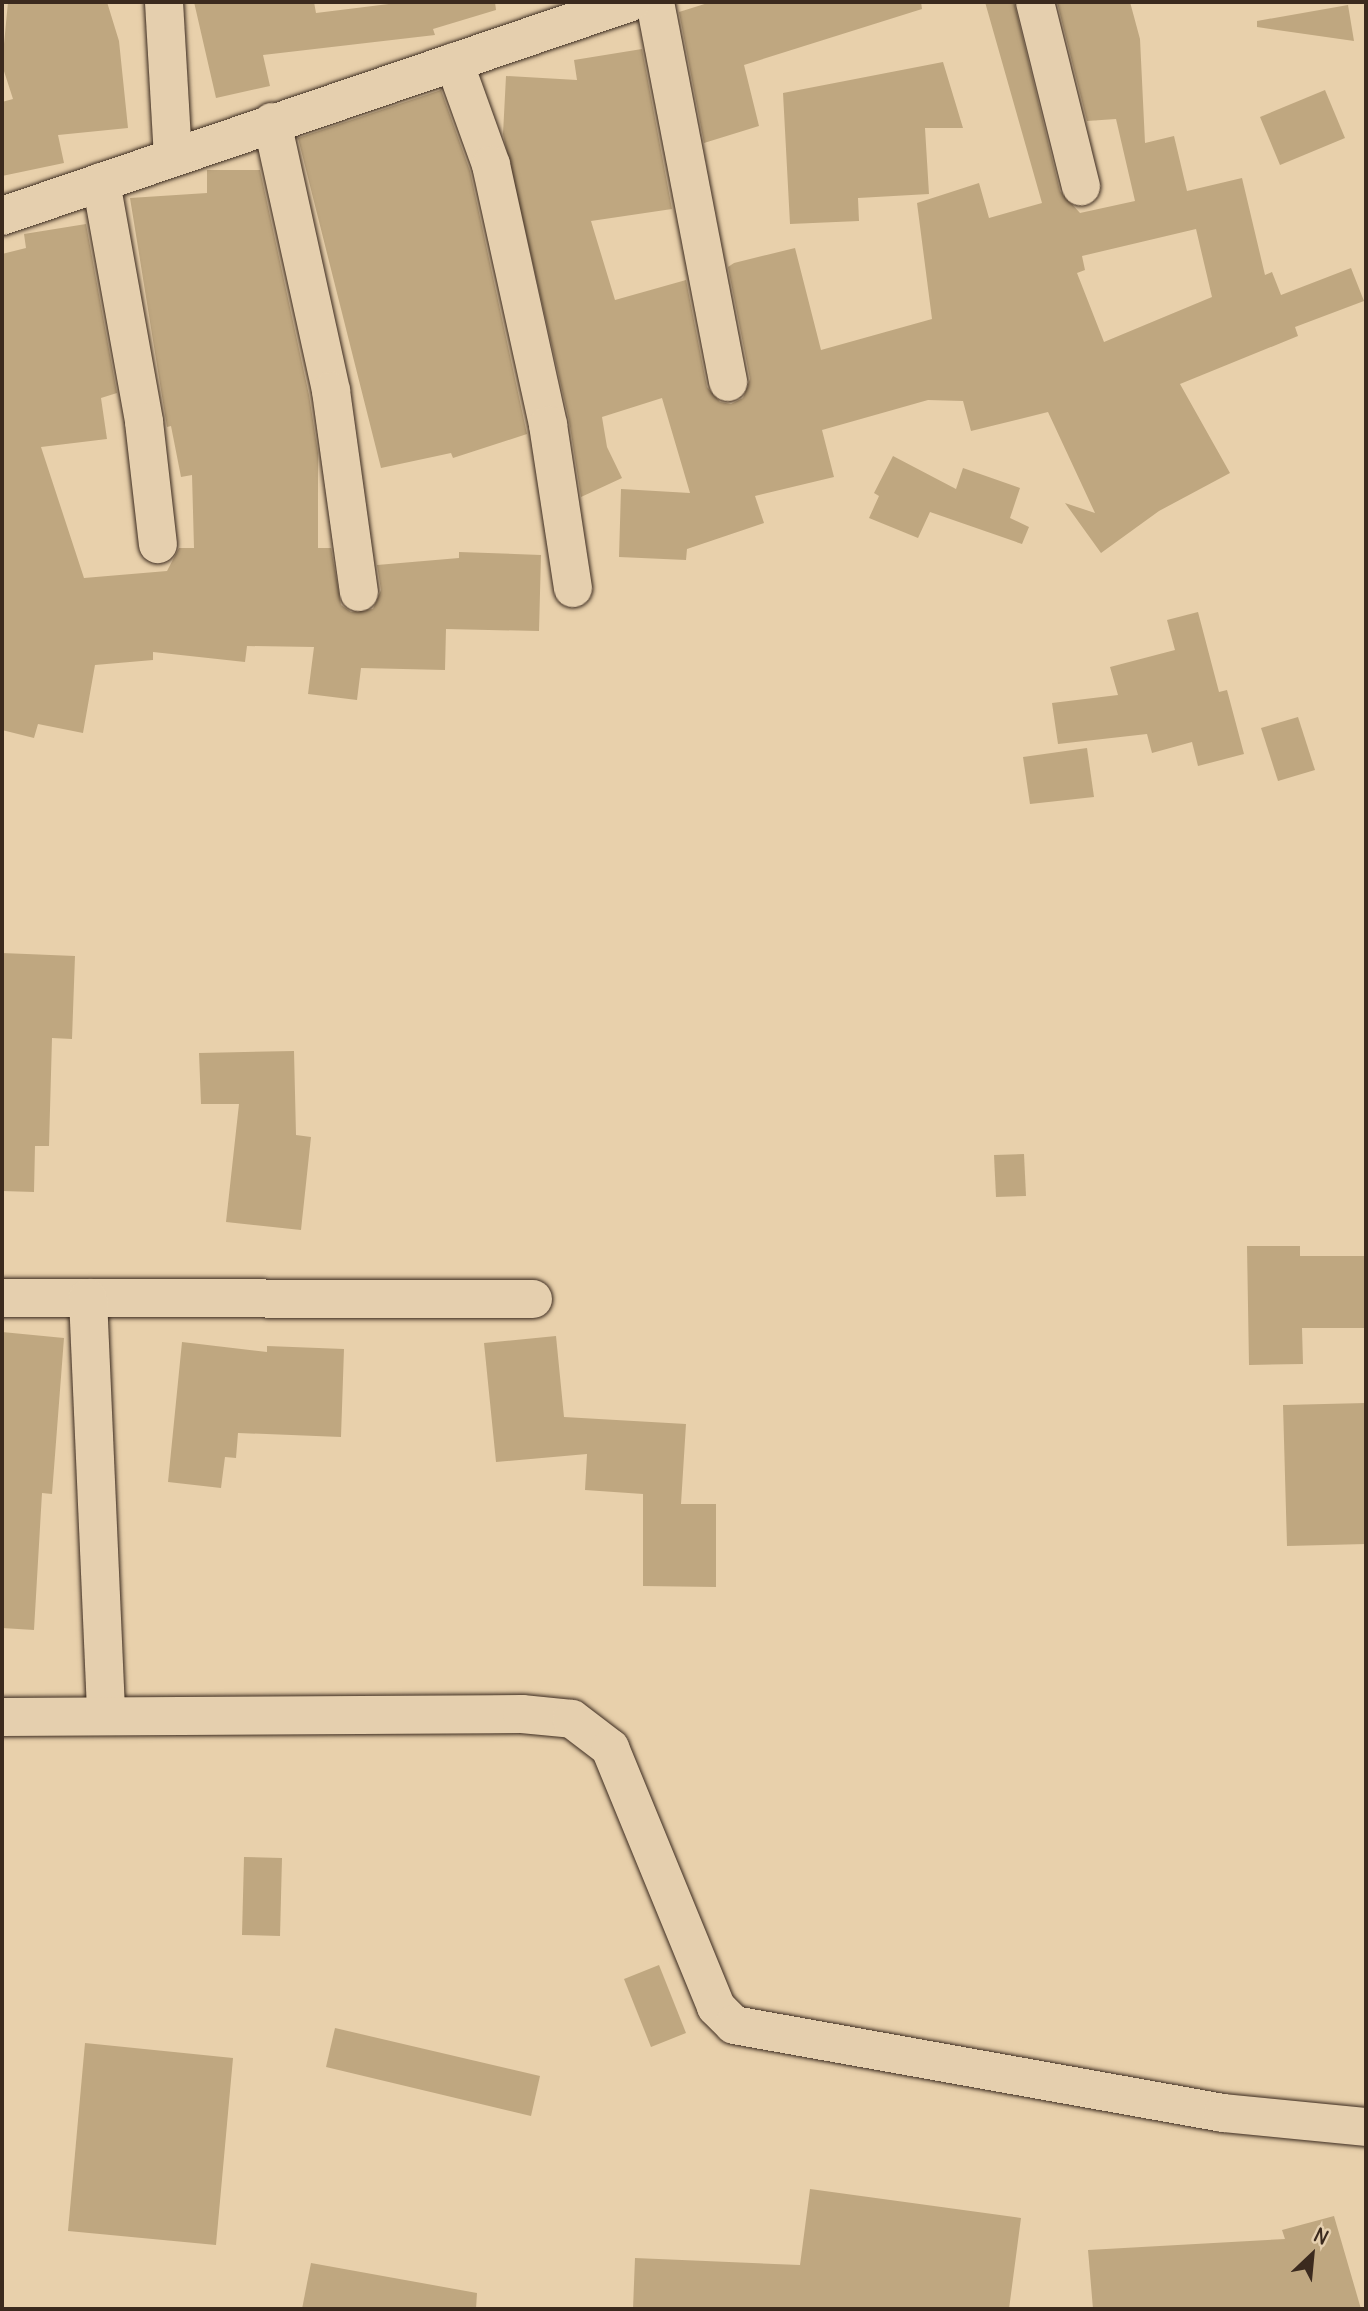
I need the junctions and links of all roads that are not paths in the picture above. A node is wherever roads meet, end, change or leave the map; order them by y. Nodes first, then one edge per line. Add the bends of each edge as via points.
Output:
1 (164, 2) edge
2 (631, 2) edge
3 (655, 2) edge
4 (1035, 2) edge
5 (454, 62) junction
6 (272, 122) junction
7 (173, 156) junction
8 (101, 182) junction
9 (1081, 186) dead end
10 (2, 216) edge
11 (728, 382) dead end
12 (158, 544) dead end
13 (573, 588) dead end
14 (359, 592) dead end
15 (2, 1298) edge
16 (88, 1298) junction
17 (533, 1299) dead end
18 (106, 1716) junction
19 (2, 1717) edge
20 (1366, 2127) edge

1 - 7 street
2 - 5 street
3 - 11 street
4 - 9 street
5 - 6 street
5 - 13 street via 491,165 548,425
6 - 7 street
6 - 14 street via 331,391
7 - 8 street
8 - 10 street
8 - 12 street via 144,422
15 - 16 street
16 - 17 street
16 - 18 street
18 - 19 street
18 - 20 street via 522,1714 572,1719 610,1748 716,2007 734,2025 1223,2113

